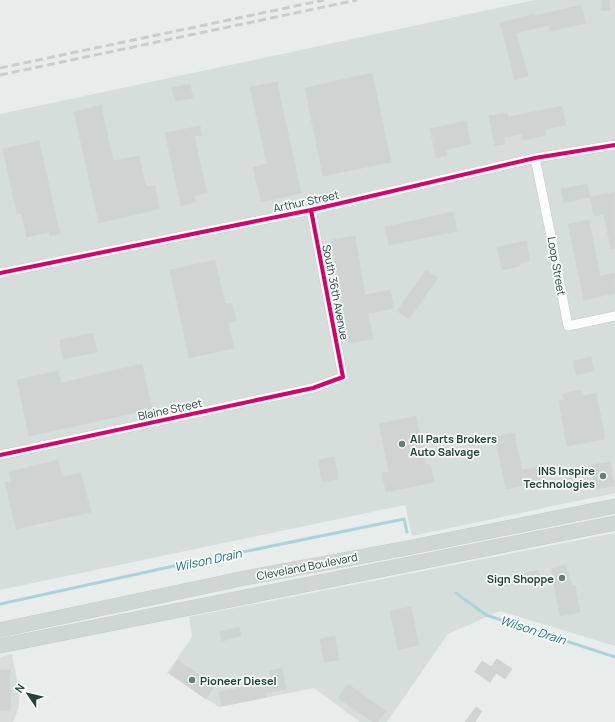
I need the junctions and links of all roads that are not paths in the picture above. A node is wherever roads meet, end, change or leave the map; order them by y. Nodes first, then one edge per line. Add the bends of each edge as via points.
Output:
1 (615, 145) edge
2 (535, 158) junction
3 (311, 210) junction
4 (0, 273) edge
5 (615, 316) edge
6 (343, 377) joint
7 (0, 455) edge
8 (615, 506) edge
9 (615, 523) edge
10 (0, 630) edge
11 (0, 646) edge

1 - 2 street, Arthur Street
2 - 3 street, Arthur Street
2 - 5 street, Loop Street via 568,326
3 - 4 street, Arthur Street
3 - 6 street, South 36th Avenue
6 - 7 street, Blaine Street via 313,388
8 - 10 main road, Cleveland Boulevard via 245,578
9 - 11 main road, Cleveland Boulevard

